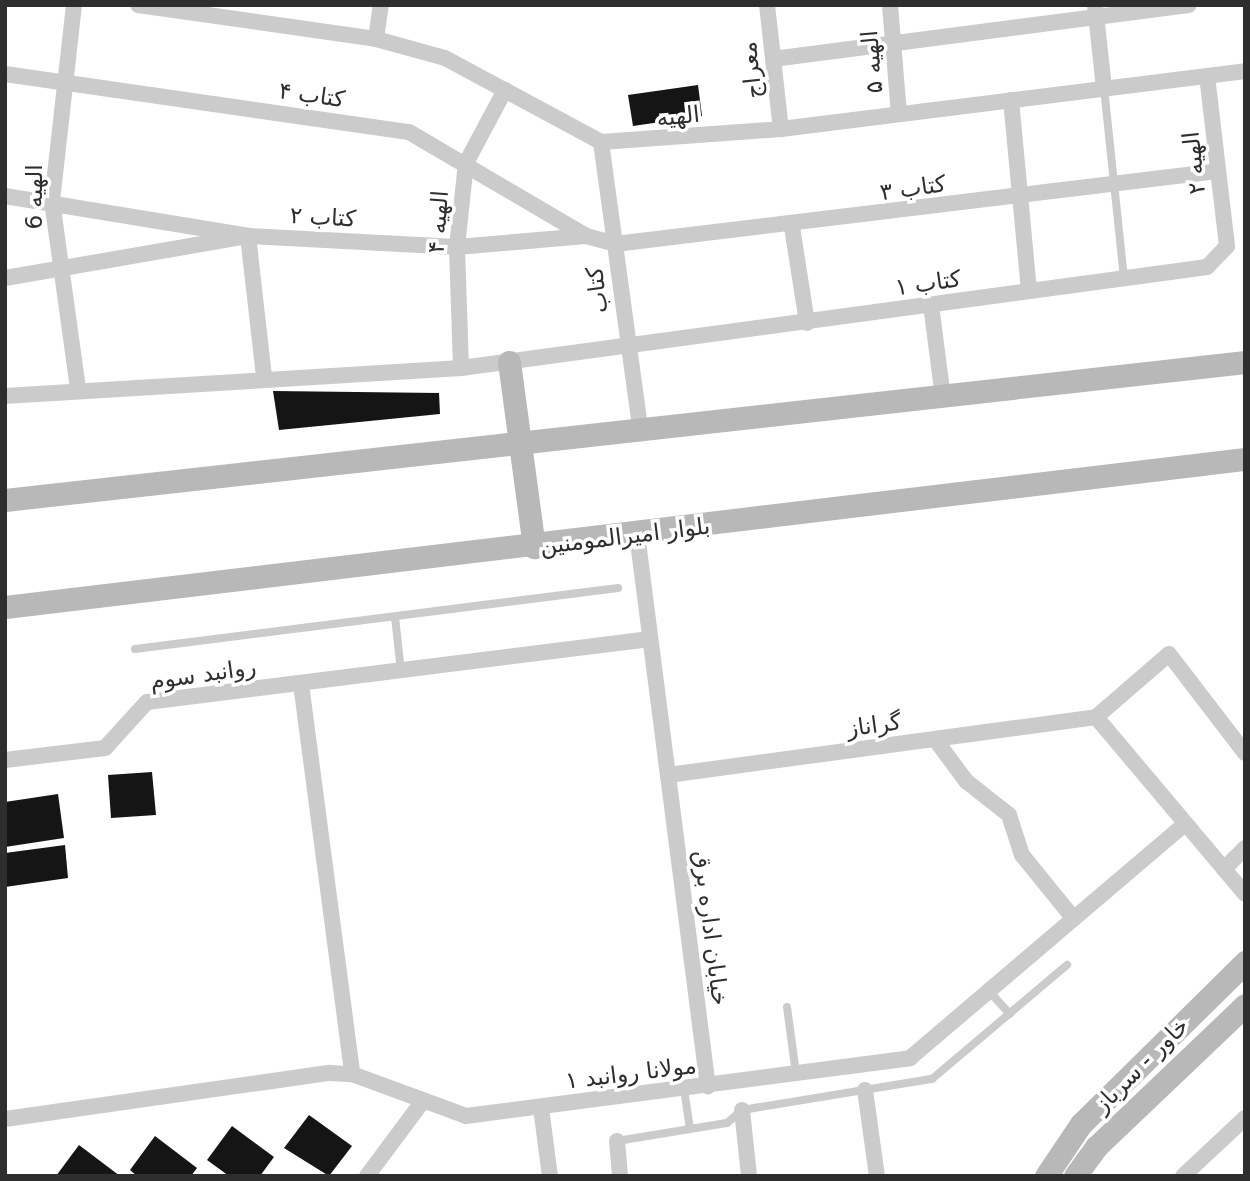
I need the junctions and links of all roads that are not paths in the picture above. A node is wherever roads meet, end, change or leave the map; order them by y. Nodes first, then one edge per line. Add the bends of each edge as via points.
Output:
1 (74, 5) edge
2 (138, 5) edge
3 (381, 5) edge
4 (767, 5) edge
5 (890, 5) edge
6 (1189, 5) edge
7 (1096, 11) edge
8 (376, 39) junction
9 (893, 43) junction
10 (774, 59) junction
11 (1245, 71) edge
12 (5, 74) edge
13 (1207, 76) junction
14 (63, 83) junction
15 (1104, 88) junction
16 (505, 90) junction
17 (1012, 100) junction
18 (899, 114) junction
19 (781, 129) junction
20 (601, 142) junction
21 (466, 163) junction
22 (1218, 171) junction
23 (1113, 184) junction
24 (5, 196) edge
25 (1022, 197) junction
26 (52, 201) junction
27 (792, 227) junction
28 (248, 236) junction
29 (586, 236) junction
30 (615, 244) junction
31 (1227, 246) joint
32 (457, 247) junction
33 (61, 273) junction
34 (5, 278) edge
35 (1124, 278) junction
36 (1029, 291) junction
37 (931, 305) junction
38 (807, 323) junction
39 (627, 349) junction
40 (509, 362) junction
41 (1245, 362) edge
42 (461, 368) junction
43 (264, 377) junction
44 (78, 388) junction
45 (5, 396) edge
46 (943, 397) junction
47 (641, 433) junction
48 (522, 447) junction
49 (1245, 459) edge
50 (5, 500) edge
51 (637, 534) junction
52 (534, 547) junction
53 (618, 588) dead end
54 (5, 607) edge
55 (395, 617) junction
56 (650, 639) junction
57 (135, 649) dead end
58 (401, 671) junction
59 (301, 684) junction
60 (1096, 717) junction
61 (935, 739) junction
62 (1245, 753) edge
63 (5, 760) edge
64 (668, 775) junction
65 (1185, 824) junction
66 (1245, 848) edge
67 (1224, 869) junction
68 (1245, 894) edge
69 (1074, 919) junction
70 (1245, 962) edge
71 (1067, 965) dead end
72 (989, 991) junction
73 (1245, 1005) edge
74 (787, 1007) dead end
75 (1010, 1014) junction
76 (352, 1074) junction
77 (796, 1074) junction
78 (708, 1086) junction
79 (684, 1089) junction
80 (865, 1090) junction
81 (423, 1101) junction
82 (541, 1108) junction
83 (742, 1110) junction
84 (1245, 1118) edge
85 (5, 1119) edge
86 (690, 1129) junction
87 (617, 1141) joint
88 (367, 1176) edge
89 (550, 1176) edge
90 (620, 1176) edge
91 (749, 1176) edge
92 (877, 1176) edge
93 (1046, 1176) edge
94 (1075, 1176) edge
95 (1183, 1176) edge

1 - 14 street, الهیه 6
2 - 8 street
3 - 8 street
4 - 10 street, معراج
5 - 9 street, الهیه ۵
6 - 7 street
7 - 9 street
7 - 15 street
8 - 16 street via 445,58
9 - 10 street
9 - 18 street, الهیه ۵
10 - 19 street, معراج
11 - 13 street, الهیه
12 - 14 street, کتاب ۴
13 - 15 street, الهیه
13 - 22 street, الهیه ۲
14 - 21 street, کتاب ۴ via 409,132
14 - 26 street, الهیه 6
15 - 17 street, الهیه
15 - 23 lane
16 - 20 street
16 - 21 street, الهیه ۴
17 - 18 street, الهیه
17 - 25 street
18 - 19 street, الهیه
19 - 20 street, الهیه
20 - 30 street, کتاب
21 - 29 street, کتاب ۴
21 - 32 street, الهیه ۴
22 - 23 street, کتاب ۳
22 - 31 street, الهیه ۲
23 - 25 street, کتاب ۳
23 - 35 lane
24 - 26 street
25 - 27 street, کتاب ۳
25 - 36 street
26 - 28 street
26 - 33 street, الهیه 6
27 - 30 street, کتاب ۳
27 - 38 street
28 - 32 street, کتاب ۲
28 - 33 street, کتاب ۲
28 - 43 street
29 - 30 street
29 - 32 street, کتاب ۲
30 - 39 street, کتاب
31 - 35 street, کتاب ۱ via 1207,267
32 - 42 street, الهیه ۴
33 - 34 street, کتاب ۲
33 - 44 street, الهیه 6
35 - 36 street, کتاب ۱
36 - 37 street, کتاب ۱
37 - 38 street, کتاب ۱
37 - 46 street
38 - 39 street, کتاب ۱
39 - 40 street, کتاب ۱
39 - 47 street, کتاب
40 - 42 street, کتاب ۱
40 - 48 street
41 - 46 street
42 - 43 street, کتاب ۱
43 - 44 street, کتاب ۱
44 - 45 street, کتاب ۱
46 - 47 street
47 - 48 street
48 - 50 street
48 - 52 street
49 - 51 street, بلوار امیرالمومنین
51 - 52 street, بلوار امیرالمومنین
51 - 56 street
52 - 54 street, بلوار امیرالمومنین
53 - 55 lane
55 - 57 lane
55 - 58 lane
56 - 58 street, روانبد سوم
56 - 64 street
58 - 59 street, روانبد سوم
59 - 63 street, روانبد سوم via 147,702 105,748
59 - 76 street
60 - 61 street, گراناز
60 - 62 street via 1169,654
60 - 65 street
61 - 64 street, گراناز
61 - 69 street via 966,781 1009,815 1023,855
64 - 78 street, خیابان اداره برق
65 - 67 street
65 - 69 street, مولانا روانبد ۱
66 - 67 street
67 - 68 street
69 - 72 street, مولانا روانبد ۱
70 - 93 street, خاور - سرباز via 1081,1124
71 - 75 lane
72 - 75 lane
72 - 77 street, مولانا روانبد ۱ via 910,1058
73 - 94 street, خاور - سرباز via 1096,1147
74 - 77 lane
75 - 80 lane via 932,1079
76 - 81 street, مولانا روانبد ۱
76 - 85 street, مولانا روانبد ۱
77 - 78 street, مولانا روانبد ۱
78 - 79 street, مولانا روانبد ۱
79 - 82 street, مولانا روانبد ۱
79 - 86 lane
80 - 83 lane
80 - 92 street
81 - 82 street, مولانا روانبد ۱ via 466,1116
81 - 88 street
82 - 89 street
83 - 86 lane via 727,1123
83 - 91 street
84 - 95 street
86 - 87 lane
87 - 90 street

